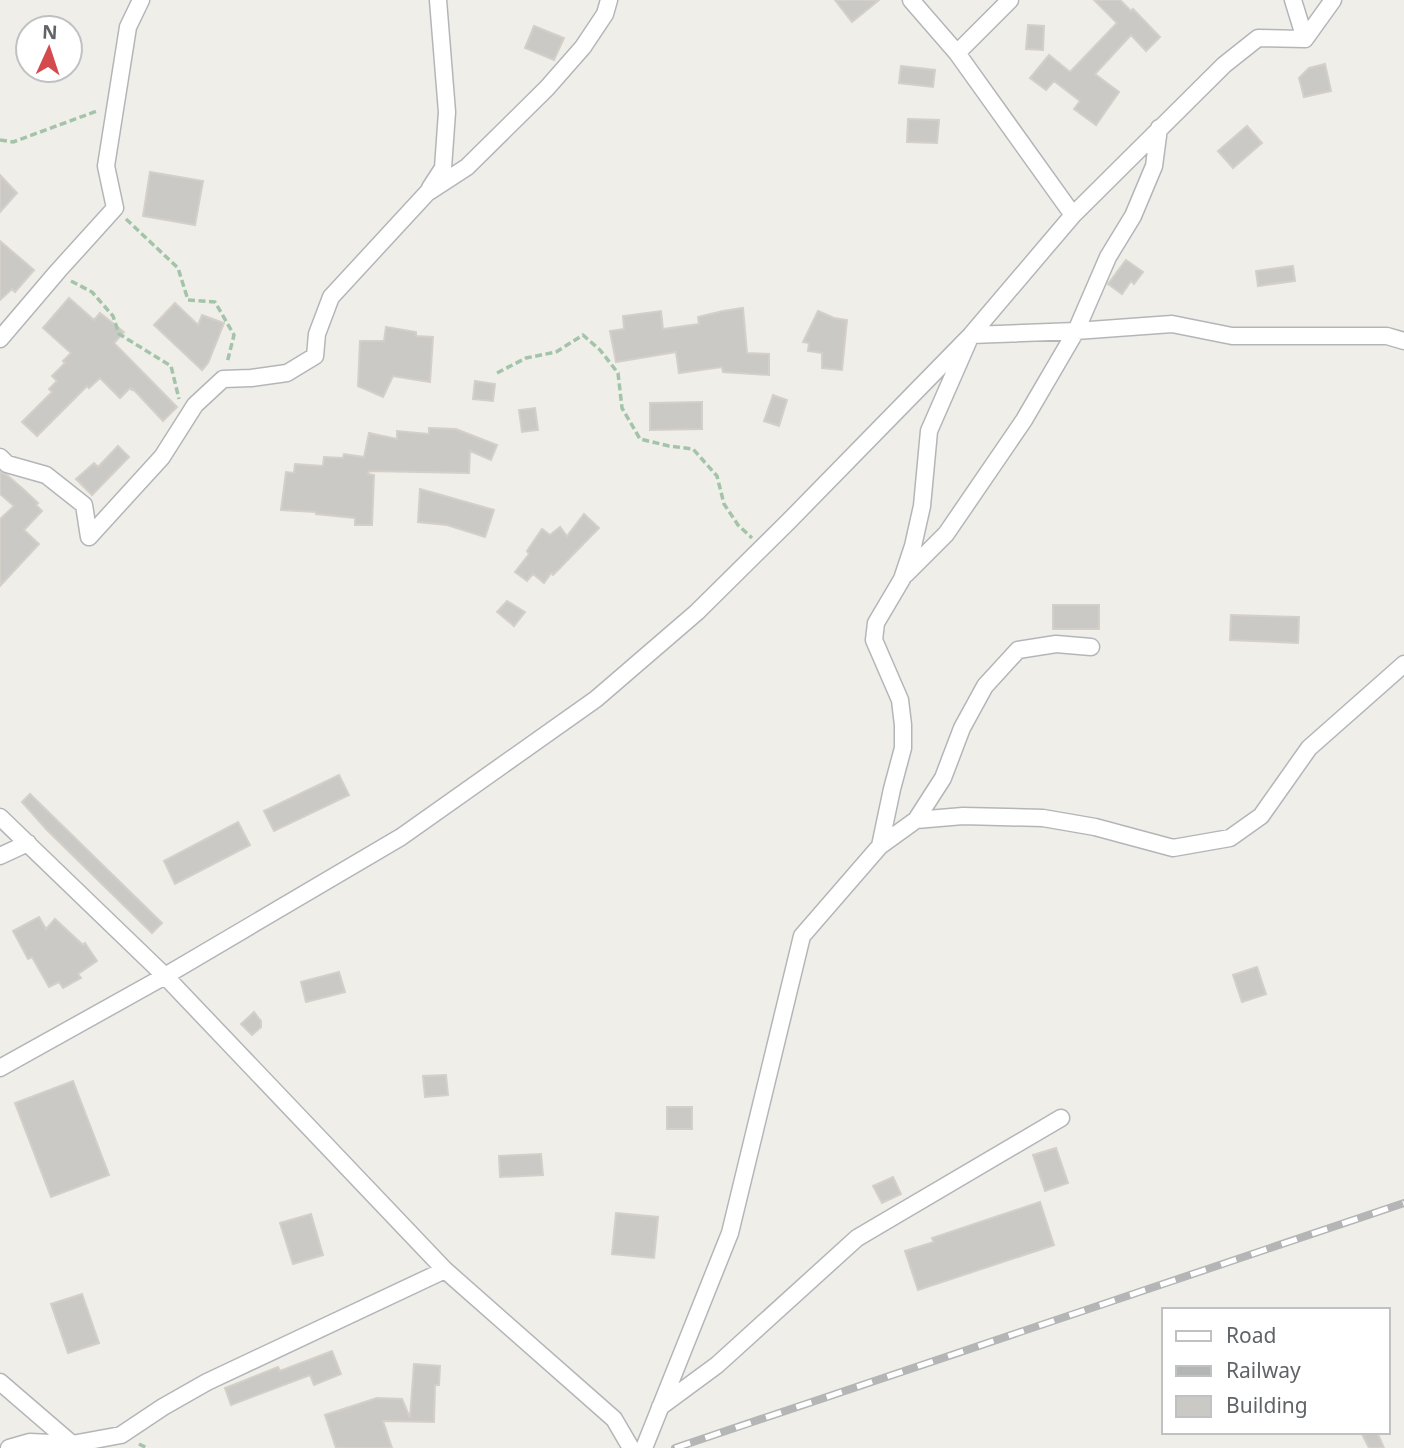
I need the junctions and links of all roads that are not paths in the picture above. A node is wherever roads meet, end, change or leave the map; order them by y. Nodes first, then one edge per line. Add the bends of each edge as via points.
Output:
1 (141, 0) edge
2 (438, 0) edge
3 (609, 0) edge
4 (911, 0) edge
5 (1010, 0) edge
6 (1293, 0) edge
7 (1333, 0) edge
8 (1306, 39) junction
9 (957, 53) junction
10 (1159, 128) junction
11 (427, 193) junction
12 (1073, 215) junction
13 (1076, 331) junction
14 (971, 335) junction
15 (0, 339) edge
16 (1404, 341) edge
17 (0, 457) edge
18 (902, 579) junction
19 (1091, 647) dead end
20 (1404, 664) edge
21 (0, 817) edge
22 (916, 820) junction
23 (27, 843) junction
24 (880, 846) junction
25 (0, 856) edge
26 (165, 976) junction
27 (0, 1068) edge
28 (1061, 1118) dead end
29 (445, 1270) junction
30 (0, 1382) edge
31 (660, 1407) junction
32 (72, 1444) junction
33 (9, 1448) edge
34 (631, 1448) edge
35 (643, 1448) edge

1 - 15 street via 128,27 106,166 115,208
2 - 11 street via 447,112 443,168
3 - 11 street via 583,47 547,88 467,167
4 - 9 street
5 - 9 street
6 - 8 street
7 - 8 street
8 - 10 street via 1258,38
9 - 12 street
10 - 12 street
10 - 13 street via 1154,166
11 - 17 street via 331,297 317,334 315,356 287,373 223,379 195,405 162,457 89,537 84,505 46,475 7,464
12 - 14 street
13 - 14 street
13 - 16 street via 1172,324 1232,336 1387,336
13 - 18 street via 1024,420 946,534
14 - 18 street via 929,430 922,506
14 - 26 street via 697,612 596,699 401,837
18 - 24 street via 876,623 874,640 900,700 903,725 903,748
19 - 22 street via 1056,644 1018,650 985,686 943,778
20 - 22 street via 1310,748 1261,816 1230,838 1173,848 1043,817
21 - 23 street
22 - 24 street
23 - 25 street
23 - 26 street
24 - 31 street via 802,936 730,1233
26 - 27 street
26 - 29 street
28 - 31 street via 857,1238 717,1365
29 - 32 street via 207,1382 121,1435
29 - 34 street via 614,1419
30 - 32 street
31 - 35 street
32 - 33 street via 30,1441

